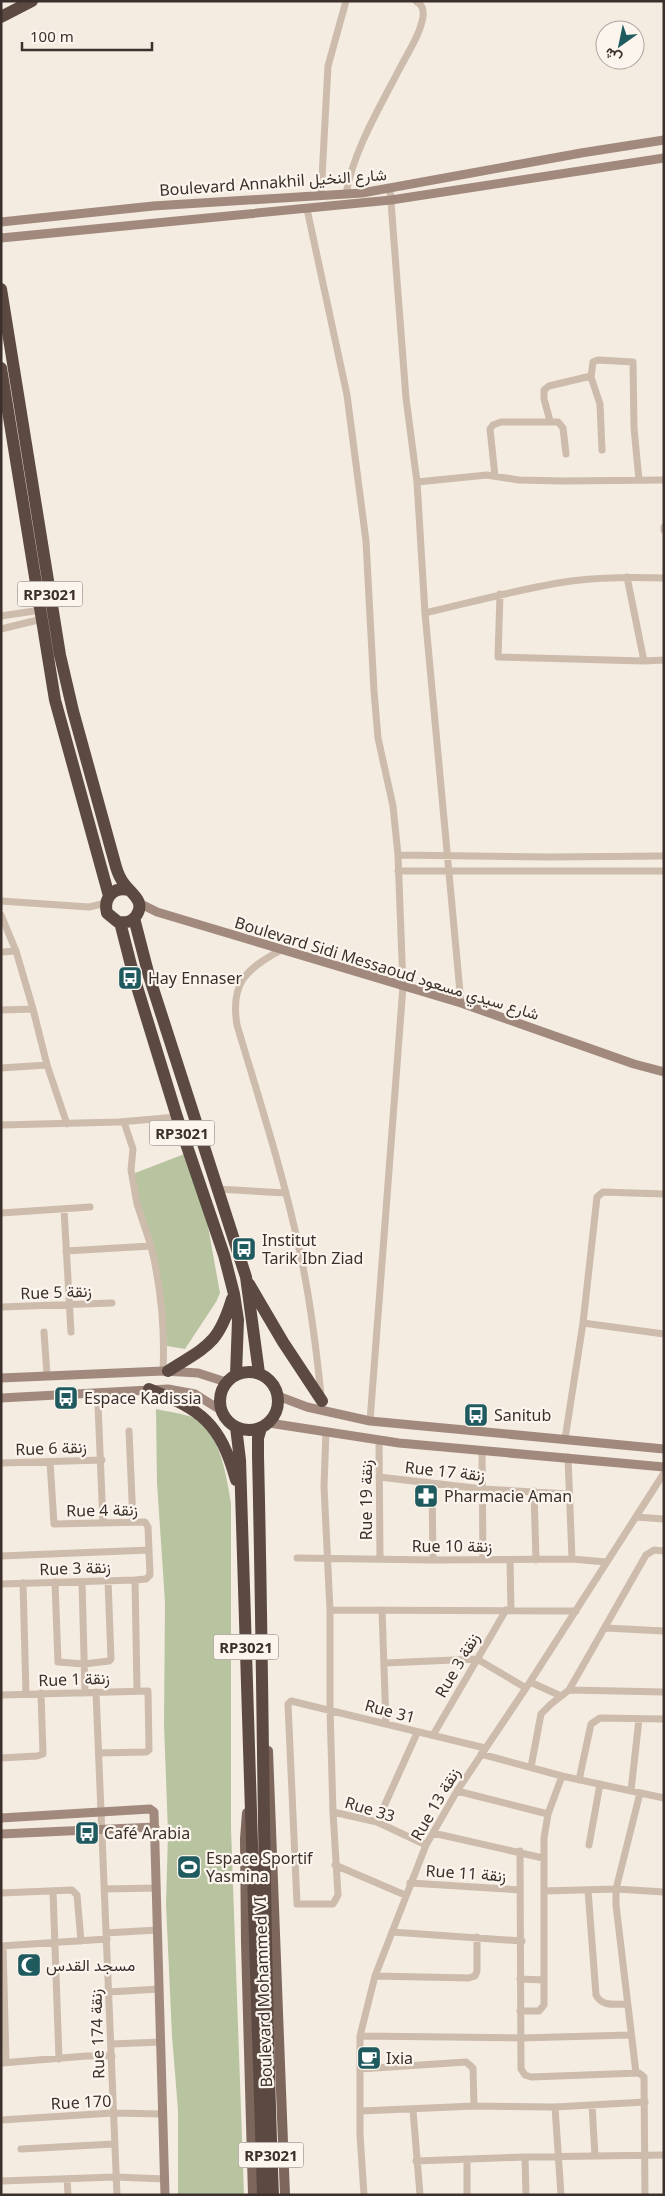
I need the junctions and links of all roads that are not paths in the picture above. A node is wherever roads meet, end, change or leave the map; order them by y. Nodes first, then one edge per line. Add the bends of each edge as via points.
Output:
1 (32, 1) edge
2 (346, 1) edge
3 (416, 1) edge
4 (1, 17) edge
5 (664, 140) edge
6 (664, 158) edge
7 (390, 189) junction
8 (346, 194) junction
9 (321, 196) junction
10 (391, 200) junction
11 (307, 208) junction
12 (1, 222) edge
13 (1, 238) edge
14 (1, 289) edge
15 (1, 368) edge
16 (591, 376) junction
17 (550, 421) junction
18 (602, 450) dead end
19 (566, 454) dead end
20 (495, 476) junction
21 (639, 480) junction
22 (664, 480) edge
23 (417, 482) junction
24 (627, 577) junction
25 (664, 578) edge
26 (500, 594) junction
27 (425, 614) junction
28 (41, 615) junction
29 (1, 616) edge
30 (1, 629) edge
31 (664, 660) edge
32 (644, 661) junction
33 (398, 855) junction
34 (446, 855) junction
35 (664, 856) edge
36 (398, 870) junction
37 (448, 870) junction
38 (664, 871) edge
39 (129, 890) junction
40 (1, 901) edge
41 (108, 904) junction
42 (137, 912) junction
43 (1, 915) edge
44 (120, 922) junction
45 (281, 950) junction
46 (16, 951) junction
47 (1, 952) edge
48 (404, 986) junction
49 (461, 1003) junction
50 (34, 1009) junction
51 (1, 1010) edge
52 (47, 1065) junction
53 (1, 1068) edge
54 (664, 1072) edge
55 (177, 1117) junction
56 (124, 1122) junction
57 (67, 1124) junction
58 (1, 1125) edge
59 (217, 1189) junction
60 (286, 1193) junction
61 (664, 1194) edge
62 (90, 1207) dead end
63 (64, 1209) junction
64 (1, 1213) edge
65 (151, 1246) junction
66 (66, 1251) junction
67 (246, 1278) junction
68 (234, 1294) junction
69 (112, 1303) dead end
70 (69, 1305) junction
71 (1, 1308) edge
72 (583, 1323) junction
73 (44, 1332) dead end
74 (71, 1332) dead end
75 (664, 1334) edge
76 (166, 1371) junction
77 (259, 1373) junction
78 (47, 1375) junction
79 (1, 1378) edge
80 (231, 1378) junction
81 (149, 1390) junction
82 (278, 1396) junction
83 (1, 1398) edge
84 (98, 1405) dead end
85 (323, 1406) junction
86 (222, 1411) junction
87 (370, 1421) junction
88 (265, 1425) junction
89 (236, 1427) junction
90 (129, 1431) dead end
91 (326, 1431) junction
92 (565, 1438) junction
93 (380, 1440) junction
94 (664, 1449) edge
95 (482, 1450) junction
96 (568, 1458) junction
97 (102, 1460) junction
98 (50, 1462) junction
99 (1, 1463) edge
100 (664, 1467) edge
101 (664, 1474) edge
102 (379, 1477) junction
103 (432, 1484) junction
104 (483, 1489) junction
105 (534, 1491) junction
106 (240, 1494) junction
107 (568, 1494) junction
108 (636, 1517) junction
109 (664, 1519) edge
110 (133, 1522) junction
111 (103, 1523) junction
112 (149, 1550) junction
113 (664, 1551) edge
114 (1, 1556) edge
115 (297, 1558) dead end
116 (326, 1559) junction
117 (380, 1559) junction
118 (483, 1559) junction
119 (572, 1559) junction
120 (433, 1560) junction
121 (510, 1560) junction
122 (536, 1560) junction
123 (606, 1562) junction
124 (108, 1580) junction
125 (135, 1580) junction
126 (56, 1582) junction
127 (82, 1582) junction
128 (1, 1584) edge
129 (23, 1584) junction
130 (330, 1610) junction
131 (382, 1610) junction
132 (509, 1610) junction
133 (576, 1611) junction
134 (606, 1628) junction
135 (664, 1631) edge
136 (477, 1659) junction
137 (385, 1663) junction
138 (84, 1664) junction
139 (528, 1685) junction
140 (138, 1690) junction
141 (569, 1690) junction
142 (85, 1692) junction
143 (96, 1692) junction
144 (664, 1692) edge
145 (41, 1693) junction
146 (26, 1694) junction
147 (1, 1695) edge
148 (560, 1696) junction
149 (261, 1699) junction
150 (330, 1709) junction
151 (639, 1719) junction
152 (664, 1719) edge
153 (386, 1724) junction
154 (416, 1733) junction
155 (433, 1735) junction
156 (483, 1751) junction
157 (99, 1753) junction
158 (1, 1758) edge
159 (532, 1767) junction
160 (562, 1776) junction
161 (579, 1780) junction
162 (600, 1784) junction
163 (457, 1791) junction
164 (630, 1791) junction
165 (640, 1793) junction
166 (664, 1798) edge
167 (251, 1800) junction
168 (333, 1812) junction
169 (101, 1813) junction
170 (548, 1814) junction
171 (1, 1818) edge
172 (377, 1822) junction
173 (155, 1827) junction
174 (102, 1830) junction
175 (433, 1833) junction
176 (1, 1834) edge
177 (426, 1845) junction
178 (589, 1845) dead end
179 (520, 1852) junction
180 (544, 1858) junction
181 (335, 1865) junction
182 (410, 1883) junction
183 (156, 1888) junction
184 (104, 1889) junction
185 (616, 1889) junction
186 (520, 1890) junction
187 (588, 1890) junction
188 (52, 1891) junction
189 (544, 1891) junction
190 (664, 1892) edge
191 (1, 1893) edge
192 (405, 1895) junction
193 (157, 1930) junction
194 (392, 1932) junction
195 (106, 1936) junction
196 (477, 1938) junction
197 (522, 1940) junction
198 (81, 1941) junction
199 (56, 1942) junction
200 (2, 1946) edge
201 (375, 1976) junction
202 (520, 1979) junction
203 (544, 1980) junction
204 (159, 1989) junction
205 (109, 1992) junction
206 (627, 2004) junction
207 (3, 2008) edge
208 (520, 2011) junction
209 (630, 2035) junction
210 (361, 2036) junction
211 (521, 2038) junction
212 (161, 2042) junction
213 (111, 2044) junction
214 (112, 2056) junction
215 (59, 2059) junction
216 (4, 2063) edge
217 (360, 2068) junction
218 (636, 2073) junction
219 (645, 2102) junction
220 (592, 2105) junction
221 (474, 2106) junction
222 (555, 2107) junction
223 (413, 2110) junction
224 (360, 2111) junction
225 (113, 2113) junction
226 (163, 2114) junction
227 (265, 2116) junction
228 (1, 2120) edge
229 (114, 2144) junction
230 (21, 2149) dead end
231 (664, 2155) edge
232 (558, 2156) junction
233 (595, 2156) junction
234 (644, 2156) junction
235 (525, 2157) junction
236 (467, 2159) junction
237 (416, 2161) junction
238 (116, 2177) junction
239 (67, 2179) junction
240 (165, 2179) junction
241 (1, 2182) edge
242 (68, 2195) edge
243 (117, 2195) edge
244 (165, 2195) edge
245 (253, 2195) edge
246 (263, 2195) edge
247 (273, 2195) edge
248 (285, 2195) edge
249 (364, 2195) edge
250 (420, 2195) edge
251 (468, 2195) edge
252 (526, 2195) edge
253 (561, 2195) edge
254 (645, 2195) edge

1 - 4 highway
2 - 9 street via 328,66
3 - 8 street via 424,9 420,24 352,168
5 - 7 street, Boulevard Annakhil شارع النخيل
6 - 10 street, Boulevard Annakhil شارع النخيل
7 - 8 street, Boulevard Annakhil شارع النخيل
7 - 10 street
8 - 9 street, Boulevard Annakhil شارع النخيل
9 - 12 street, Boulevard Annakhil شارع النخيل via 153,206
10 - 11 street, Boulevard Annakhil شارع النخيل
10 - 23 street via 406,398
11 - 13 street, Boulevard Annakhil شارع النخيل
11 - 33 street via 347,395 366,541 378,738 391,798
14 - 39 highway, RP3021 via 60,655 72,711 116,867
15 - 28 highway, RP3021
16 - 17 street via 544,390
16 - 18 street via 600,404
16 - 21 street via 593,362 598,360 633,362
17 - 19 street via 562,424
17 - 20 street via 492,425 489,435
20 - 21 street via 553,481
20 - 23 street
21 - 22 street
23 - 27 street
24 - 25 street
24 - 26 street via 572,581
24 - 32 street
26 - 27 street
26 - 32 street via 498,658
27 - 34 street
28 - 29 street
28 - 30 street
28 - 41 highway, RP3021 via 55,700
31 - 32 street
33 - 34 street
33 - 36 street
34 - 35 street
34 - 37 street
36 - 37 street
36 - 48 street
37 - 38 street
37 - 49 street
39 - 41 highway via 118,890
39 - 42 highway, RP3021 via 134,893
40 - 41 street via 89,907
41 - 44 highway via 113,920
42 - 44 highway via 129,921
42 - 45 street, Boulevard Sidi Messaoud شارع سيدي مسعود via 157,912
42 - 59 highway, RP3021 via 149,976
43 - 46 street
44 - 55 highway, RP3021
45 - 48 street, Boulevard Sidi Messaoud شارع سيدي مسعود
45 - 60 street via 260,961 244,976 236,992 234,1008
46 - 47 street
46 - 50 street
48 - 49 street, Boulevard Sidi Messaoud شارع سيدي مسعود
48 - 87 street
49 - 54 street, Boulevard Sidi Messaoud شارع سيدي مسعود
50 - 51 street
50 - 52 street
52 - 53 street
52 - 57 street
55 - 56 street
55 - 68 highway, RP3021
56 - 57 street
56 - 65 street via 133,1149 131,1170 137,1204
57 - 58 street
59 - 60 street
59 - 67 highway, RP3021
60 - 85 street via 300,1250
61 - 72 street via 603,1192 597,1197
62 - 63 street
63 - 64 street
63 - 66 street
65 - 66 street
65 - 76 street via 159,1279
66 - 70 street
67 - 77 highway, RP3021
67 - 85 highway
68 - 76 highway via 217,1336 202,1350
68 - 80 highway, RP3021 via 238,1320
69 - 70 street, Rue 5 زنقة
70 - 71 street, Rue 5 زنقة
70 - 74 street
72 - 75 street
72 - 92 street
73 - 78 street
76 - 78 street
76 - 80 street
77 - 80 highway via 243,1372
77 - 82 highway via 272,1382
78 - 79 street
80 - 86 highway, RP3021 via 220,1397
81 - 83 street
81 - 86 street via 187,1391
81 - 106 highway via 189,1407 212,1426 227,1450
82 - 85 street
82 - 88 highway, RP3021 via 276,1413
84 - 97 street
85 - 87 street
86 - 89 highway
87 - 92 street
88 - 89 highway via 251,1430
88 - 91 street
88 - 149 highway, RP3021 via 258,1438
89 - 106 highway, RP3021
90 - 110 street
91 - 93 street
91 - 116 street
92 - 94 street
93 - 95 street
93 - 102 street, Rue 19 زنقة
95 - 96 street
95 - 104 street
96 - 100 street
96 - 107 street
97 - 98 street, Rue 6 زنقة
97 - 111 street
98 - 99 street, Rue 6 زنقة
98 - 111 street, Rue 4 زنقة via 54,1524
101 - 108 street, Rue 13 زنقة
102 - 103 street, Rue 17 زنقة
102 - 117 street, Rue 19 زنقة
103 - 104 street, Rue 17 زنقة
103 - 120 street
104 - 105 street, Rue 17 زنقة
104 - 118 street
105 - 107 street, Rue 17 زنقة
105 - 122 street
106 - 167 highway, RP3021
107 - 119 street
108 - 109 street
108 - 123 street, Rue 13 زنقة
110 - 111 street, Rue 4 زنقة
110 - 112 street, Rue 4 زنقة via 144,1522 148,1526
112 - 114 street
112 - 125 street, Rue 3 زنقة via 149,1578
113 - 134 street via 654,1550 646,1555
115 - 116 street, Rue 10 زنقة
116 - 117 street, Rue 10 زنقة
116 - 130 street
117 - 120 street, Rue 10 زنقة
118 - 120 street, Rue 10 زنقة
118 - 121 street, Rue 10 زنقة
119 - 122 street, Rue 10 زنقة
119 - 123 street, Rue 10 زنقة
121 - 122 street, Rue 10 زنقة
121 - 132 street
123 - 133 street, Rue 13 زنقة
124 - 125 street, Rue 3 زنقة
124 - 127 street, Rue 3 زنقة
124 - 138 street via 111,1659
125 - 140 street
126 - 127 street, Rue 3 زنقة
126 - 129 street, Rue 3 زنقة
126 - 138 street via 58,1662
127 - 138 street
128 - 129 street, Rue 3 زنقة
129 - 146 street
130 - 131 street
130 - 150 street
131 - 132 street
131 - 137 street
132 - 133 street
132 - 136 street, Rue 3 زنقة
133 - 139 street, Rue 13 زنقة
134 - 135 street
134 - 141 street
136 - 137 street
136 - 139 street
136 - 155 street, Rue 3 زنقة
137 - 153 street
138 - 142 street
139 - 148 street
139 - 156 street, Rue 13 زنقة
140 - 143 street, Rue 1 زنقة
140 - 157 street, Rue 1 زنقة via 148,1691 149,1750
141 - 144 street
141 - 148 street
142 - 143 street, Rue 1 زنقة
142 - 145 street, Rue 1 زنقة
143 - 157 street, Rue 174 زنقة
145 - 146 street, Rue 1 زنقة
145 - 158 street via 43,1752 41,1755
146 - 147 street, Rue 1 زنقة
148 - 159 street via 541,1714
149 - 227 highway, RP3021
149 - 248 main road, Boulevard Mohammed VI via 269,1763
150 - 153 street, Rue 31
150 - 168 street
150 - 181 street, Rue 31 via 294,1700 288,1704 297,1904 333,1904 338,1895
151 - 152 street
151 - 161 street via 600,1718 591,1724
151 - 164 street
153 - 154 street, Rue 31
154 - 155 street, Rue 31
154 - 172 street
155 - 156 street, Rue 31
156 - 159 street, Rue 31
156 - 163 street, Rue 13 زنقة
157 - 169 street, Rue 174 زنقة
159 - 160 street, Rue 31
160 - 161 street, Rue 31
160 - 170 street
161 - 162 street, Rue 31
162 - 164 street, Rue 31
162 - 178 street
163 - 170 street
163 - 175 street, Rue 13 زنقة
164 - 165 street, Rue 31
165 - 166 street, Rue 31
165 - 185 street
167 - 227 highway, RP3021
167 - 245 main road, Boulevard Mohammed VI via 245,1838
168 - 172 street, Rue 33
168 - 181 street
169 - 171 street
169 - 173 street via 150,1809 154,1812
169 - 174 street, Rue 174 زنقة
170 - 180 street
172 - 177 street, Rue 33
173 - 174 street
173 - 183 street
174 - 176 street
174 - 184 street, Rue 174 زنقة
175 - 177 street, Rue 13 زنقة
175 - 179 street
177 - 182 street, Rue 13 زنقة
179 - 180 street
179 - 186 street
180 - 189 street
181 - 192 street
182 - 186 street, Rue 11 زنقة
182 - 192 street, Rue 13 زنقة
183 - 184 street
183 - 193 street
184 - 195 street, Rue 174 زنقة
185 - 187 street
185 - 190 street
185 - 206 street
186 - 197 street
187 - 189 street
187 - 206 street via 596,1995 604,2003
188 - 191 street
188 - 198 street via 72,1890 76,1895
188 - 199 street
189 - 203 street
192 - 194 street, Rue 13 زنقة
193 - 195 street
193 - 204 street
194 - 196 street
194 - 201 street, Rue 13 زنقة
195 - 198 street
195 - 205 street, Rue 174 زنقة
196 - 197 street
196 - 201 street via 475,1976
197 - 202 street
198 - 199 street
199 - 200 street
199 - 215 street
200 - 207 street
201 - 210 street, Rue 13 زنقة
202 - 203 street
202 - 208 street
203 - 208 street via 542,2009
204 - 205 street
204 - 212 street
205 - 213 street, Rue 174 زنقة
206 - 209 street
207 - 216 street
208 - 211 street
209 - 211 street
209 - 218 street
210 - 211 street
210 - 217 street, Rue 13 زنقة
211 - 218 street via 521,2069 528,2076
212 - 213 street
212 - 226 street
213 - 214 street, Rue 174 زنقة
214 - 215 street
214 - 225 street, Rue 174 زنقة
215 - 216 street
217 - 221 street via 466,2062 473,2068
217 - 224 street, Rue 13 زنقة
218 - 219 street via 644,2077
219 - 220 street
219 - 234 street
220 - 222 street
220 - 233 street
221 - 222 street
221 - 223 street
222 - 232 street
223 - 224 street
223 - 237 street
224 - 249 street, Rue 13 زنقة
225 - 226 street, Rue 170
225 - 228 street, Rue 170
225 - 229 street, Rue 174 زنقة
226 - 240 street
227 - 246 highway, RP3021
227 - 247 highway, RP3021
229 - 230 street
229 - 238 street, Rue 174 زنقة
231 - 234 street
232 - 233 street
232 - 235 street
232 - 253 street
233 - 234 street
234 - 254 street
235 - 236 street
235 - 252 street
236 - 237 street
236 - 251 street
237 - 250 street
238 - 239 street
238 - 240 street
238 - 243 street, Rue 174 زنقة
239 - 241 street
239 - 242 street
240 - 244 street

